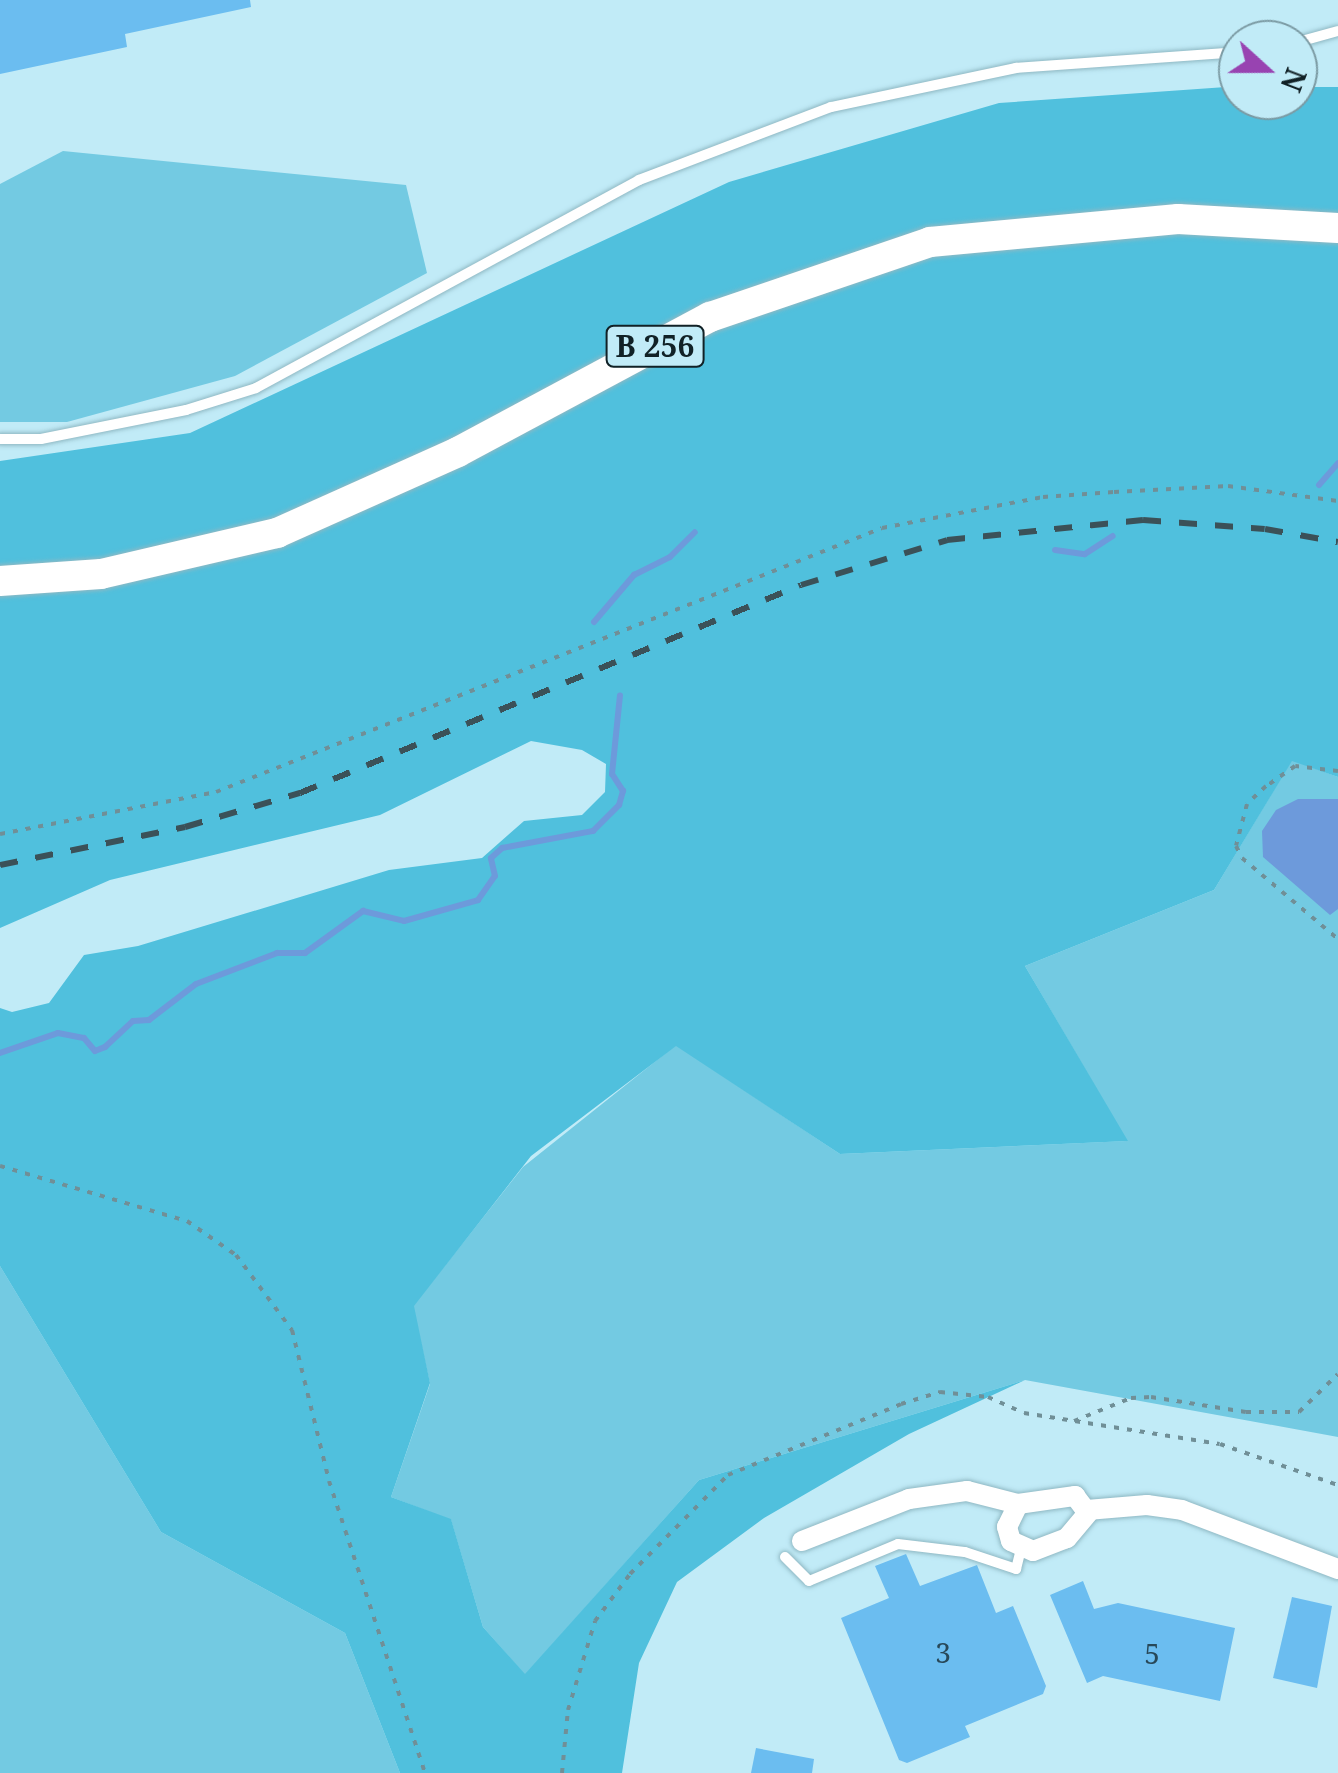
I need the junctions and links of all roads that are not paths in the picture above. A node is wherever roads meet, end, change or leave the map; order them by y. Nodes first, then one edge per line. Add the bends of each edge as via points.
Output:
1 (1218, 53) edge
2 (1338, 228) edge
3 (0, 439) edge
4 (0, 581) edge
5 (1018, 1504) junction
6 (1088, 1510) junction
7 (802, 1541) dead end
8 (1021, 1549) junction
9 (785, 1557) dead end
10 (1338, 1568) edge

1 - 3 lane via 1016,68 831,108 639,180 256,388 186,410 41,439
2 - 4 main road, B 256 via 1178,218 930,242 710,317 458,452 278,533 101,574
5 - 6 street via 1075,1496
5 - 7 street via 967,1490 909,1498
5 - 8 street via 1006,1527
6 - 8 street via 1077,1531 1060,1542
6 - 10 street via 1146,1504 1182,1510
8 - 9 lane via 1016,1569 965,1552 898,1544 809,1581

